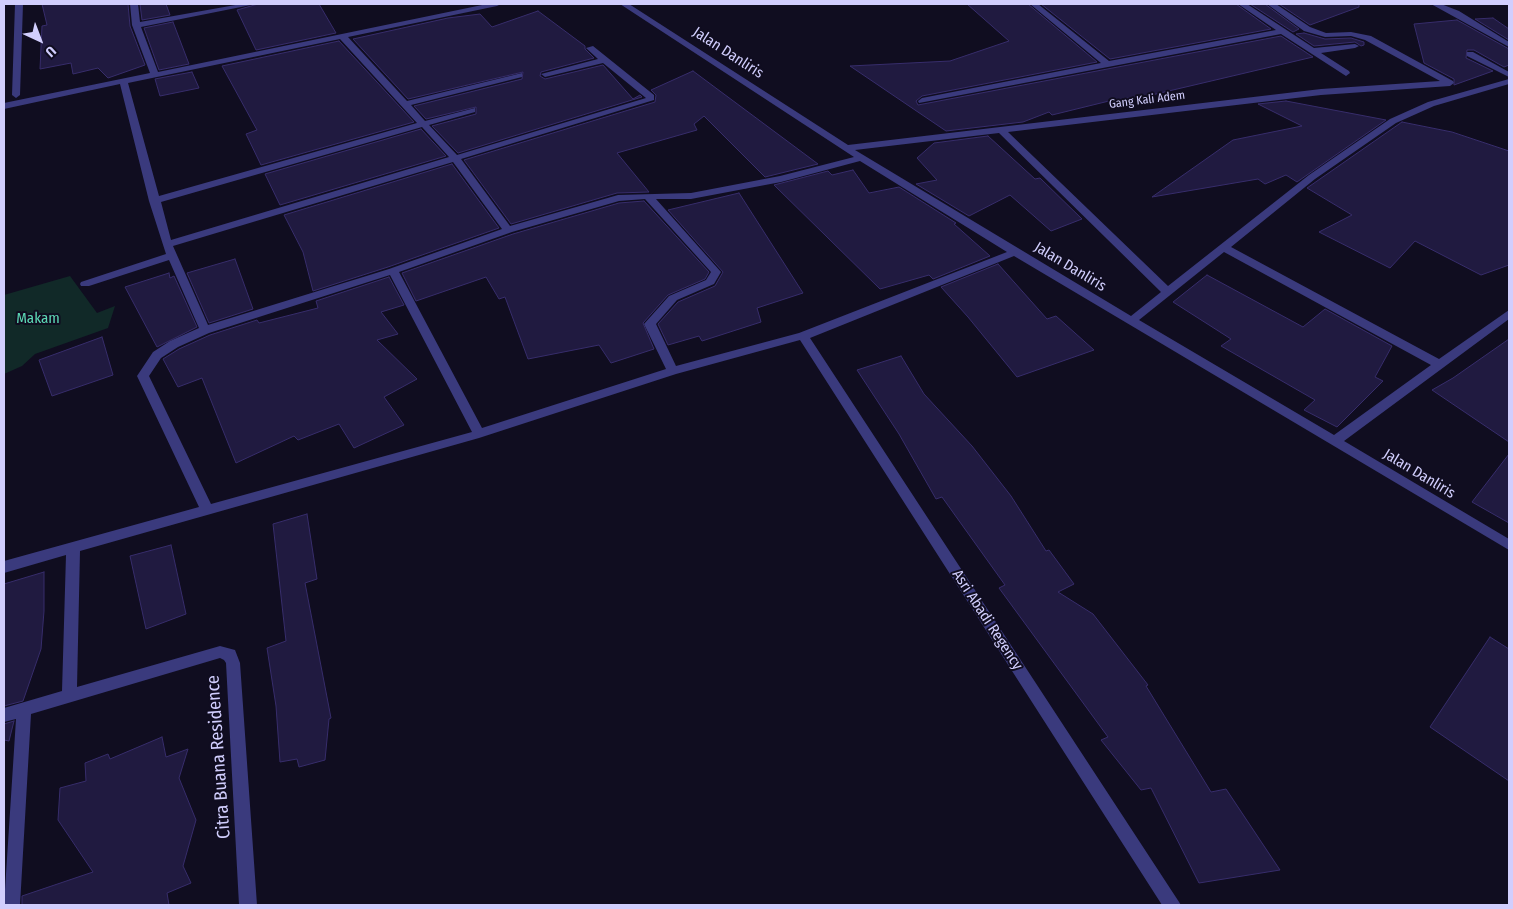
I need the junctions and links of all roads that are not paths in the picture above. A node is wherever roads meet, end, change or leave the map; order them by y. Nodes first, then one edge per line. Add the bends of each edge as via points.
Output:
1 (19, 4) edge
2 (134, 4) edge
3 (252, 4) edge
4 (497, 4) edge
5 (624, 4) edge
6 (1034, 4) edge
7 (1242, 4) edge
8 (1271, 4) edge
9 (1435, 4) edge
10 (136, 25) junction
11 (1282, 31) junction
12 (342, 36) junction
13 (1509, 45) edge
14 (1355, 46) dead end
15 (590, 48) dead end
16 (1313, 51) junction
17 (1470, 54) dead end
18 (604, 60) junction
19 (1107, 64) junction
20 (1346, 73) dead end
21 (545, 74) dead end
22 (155, 75) junction
23 (519, 75) dead end
24 (1509, 75) edge
25 (124, 82) junction
26 (1450, 83) junction
27 (1506, 84) edge
28 (1466, 92) junction
29 (16, 95) dead end
30 (922, 101) dead end
31 (405, 104) junction
32 (4, 106) edge
33 (472, 110) dead end
34 (423, 124) junction
35 (1000, 129) junction
36 (847, 148) junction
37 (454, 157) junction
38 (863, 157) junction
39 (648, 196) junction
40 (154, 201) junction
41 (508, 230) junction
42 (167, 244) junction
43 (1223, 248) junction
44 (1015, 252) junction
45 (172, 255) junction
46 (393, 272) junction
47 (85, 284) dead end
48 (1168, 292) junction
49 (1509, 314) edge
50 (1131, 321) junction
51 (204, 330) junction
52 (802, 336) junction
53 (1441, 365) junction
54 (673, 370) junction
55 (479, 434) junction
56 (1335, 441) junction
57 (207, 510) junction
58 (1509, 545) edge
59 (73, 549) junction
60 (4, 567) edge
61 (69, 696) junction
62 (24, 709) junction
63 (4, 715) edge
64 (11, 905) edge
65 (248, 905) edge
66 (1172, 905) edge

1 - 29 street
2 - 10 street
3 - 10 street
4 - 12 street
5 - 36 street, Jalan Danliris
6 - 19 street
7 - 11 street
8 - 26 street via 1307,29 1368,38
9 - 13 street
10 - 22 street
11 - 16 street
11 - 19 street
12 - 22 street
12 - 31 street
14 - 16 street
15 - 18 street
16 - 20 street
17 - 24 street
18 - 21 street
18 - 37 street via 651,97 650,100
19 - 30 street
22 - 25 street
23 - 31 street
25 - 32 street
25 - 40 street
26 - 28 street
26 - 35 street, Gang Kali Adem via 1321,92
27 - 28 street
28 - 43 street via 1413,110 1393,121 1312,177
31 - 34 street
33 - 34 street
34 - 37 street
34 - 40 street
35 - 36 street, Gang Kali Adem
35 - 48 street
36 - 38 street, Jalan Danliris
37 - 41 street
37 - 42 street
38 - 39 street via 781,179 691,196
38 - 44 street, Jalan Danliris
39 - 41 street via 618,198
39 - 54 street via 716,272 710,282 672,298 650,324
40 - 42 street
41 - 46 street
42 - 45 street
43 - 48 street
43 - 53 street
44 - 50 street, Jalan Danliris
44 - 52 street
45 - 47 street
45 - 51 street
46 - 51 street
46 - 55 street
48 - 50 street
49 - 53 street
50 - 56 street, Jalan Danliris
51 - 57 street via 156,355 143,376
52 - 54 street
52 - 66 street, Asri Abadi Regency
53 - 56 street
54 - 55 street
55 - 57 street
56 - 58 street, Jalan Danliris
57 - 59 street
59 - 60 street
59 - 61 street
61 - 62 street, Citra Buana Residence
61 - 65 street, Citra Buana Residence via 220,652 230,655
62 - 63 street, Citra Buana Residence
62 - 64 street

